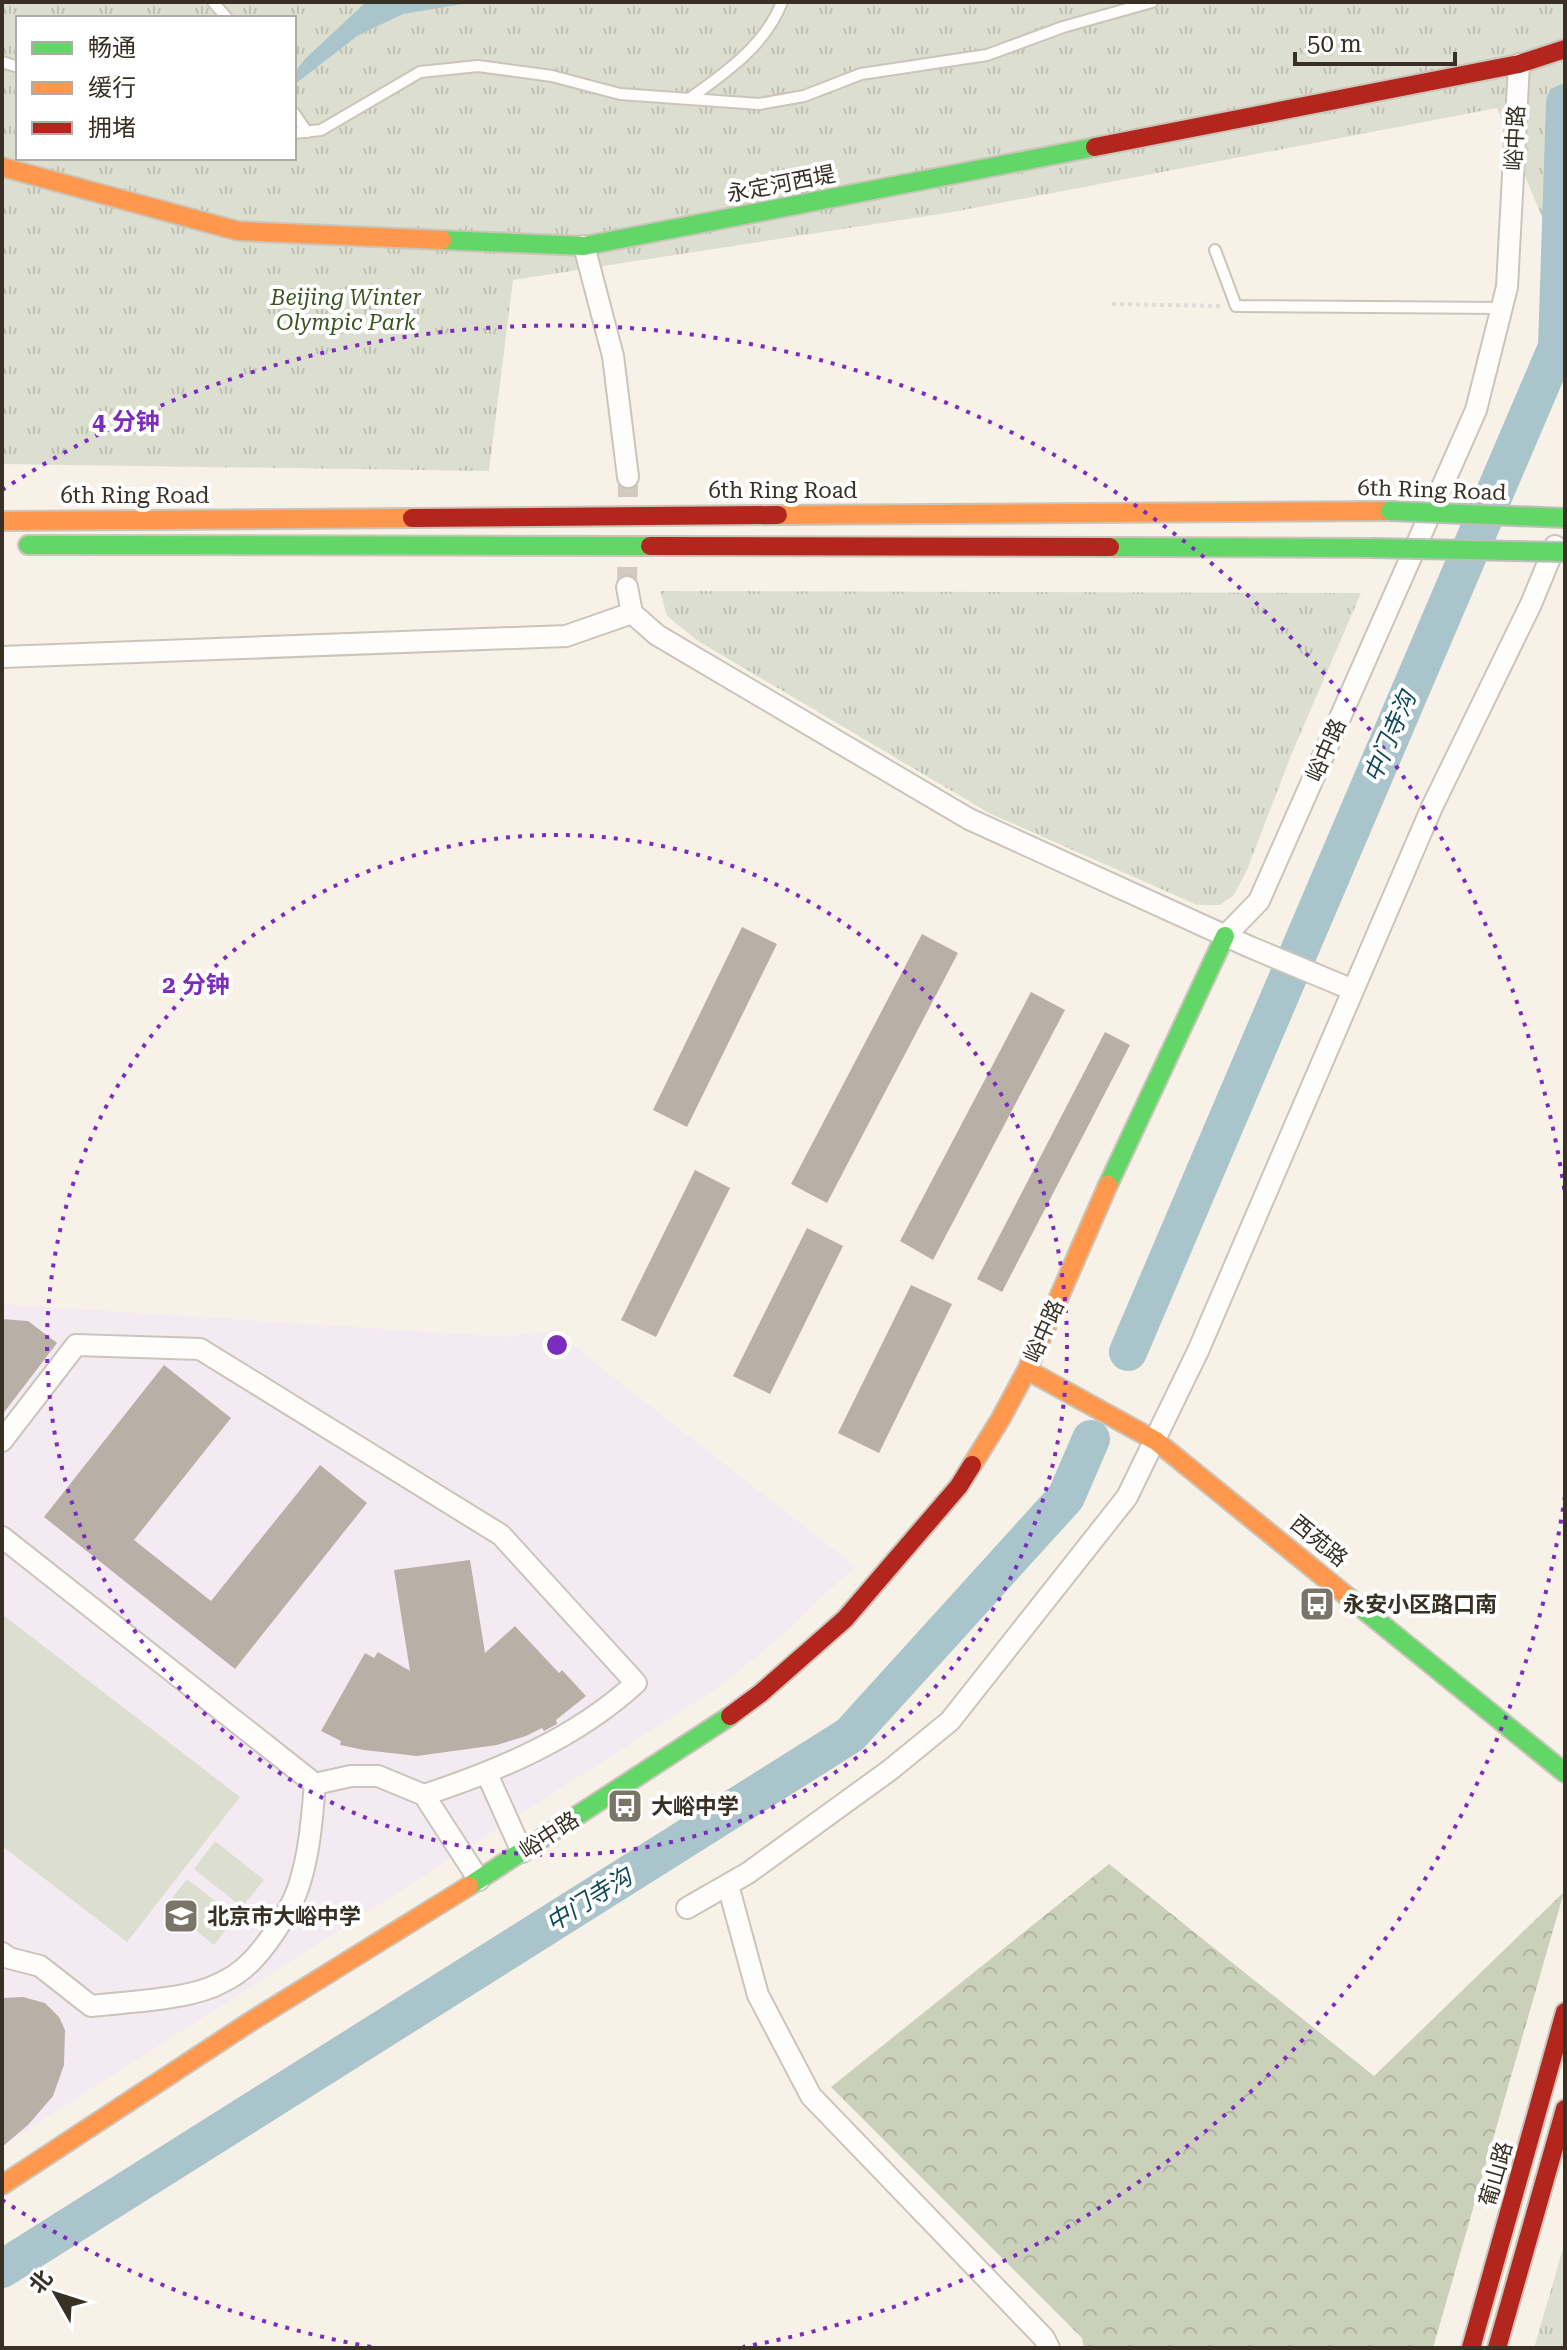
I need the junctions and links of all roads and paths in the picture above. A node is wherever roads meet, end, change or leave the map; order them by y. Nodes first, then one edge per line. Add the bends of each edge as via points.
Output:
1 (782, 2) edge
2 (1152, 2) edge
3 (1565, 49) edge
4 (1519, 64) junction
5 (689, 99) junction
6 (296, 116) edge
7 (307, 132) junction
8 (296, 133) edge
9 (2, 167) edge
10 (584, 246) junction
11 (1215, 250) dead end
12 (1112, 304) dead end
13 (1236, 306) junction
14 (1502, 308) junction
15 (628, 477) tunnel mouth
16 (1565, 520) edge
17 (2, 521) edge
18 (2, 545) edge
19 (1565, 552) edge
20 (627, 587) tunnel mouth
21 (632, 613) junction
22 (2, 657) edge
23 (1225, 936) junction
24 (1352, 990) junction
25 (1027, 1370) junction
26 (2, 1441) edge
27 (1156, 1441) junction
28 (2, 1537) edge
29 (1565, 1773) edge
30 (487, 1774) junction
31 (315, 1784) junction
32 (424, 1795) junction
33 (522, 1852) junction
34 (479, 1880) junction
35 (728, 1885) junction
36 (687, 1908) dead end
37 (2, 1953) edge
38 (1565, 2012) edge
39 (1565, 2109) edge
40 (2, 2185) edge
41 (1049, 2348) edge
42 (1471, 2348) edge
43 (1497, 2348) edge

1 - 5 lane via 741,60
2 - 5 lane via 987,55 861,74 804,96 759,104
3 - 4 main road, 永定河西堤
4 - 10 main road, 永定河西堤
4 - 14 street, 峪中路
5 - 7 lane via 620,94 552,76 478,66 420,72 321,130
6 - 7 lane
7 - 8 lane
9 - 10 main road, 永定河西堤 via 238,231
10 - 15 street via 613,356
11 - 13 lane
12 - 13 path
13 - 14 lane
14 - 23 street, 峪中路 via 1470,424 1259,901
16 - 17 main road, 6th Ring Road, bridge via 1390,511
16 - 24 street
18 - 19 main road, bridge
20 - 21 street
21 - 22 street via 566,636
21 - 23 street via 657,635 969,819
23 - 24 street
23 - 25 main road, 峪中路
24 - 27 street
25 - 27 main road, 西苑路
25 - 33 main road, 峪中路 via 959,1486 845,1619 710,1730
26 - 30 street via 76,1345 200,1349 501,1535 636,1683 554,1742
27 - 29 main road, 西苑路
27 - 35 street via 1127,1497 950,1721
28 - 31 street
30 - 32 street
30 - 33 street
31 - 32 street via 378,1776
31 - 37 street via 300,1884 279,1926 240,1972 197,1991 91,2006 40,1966
32 - 34 street
33 - 34 main road, 峪中路
34 - 40 main road, 峪中路
35 - 36 street
35 - 41 street via 758,1995 811,2096
38 - 42 main road, 葡山路
39 - 43 main road

